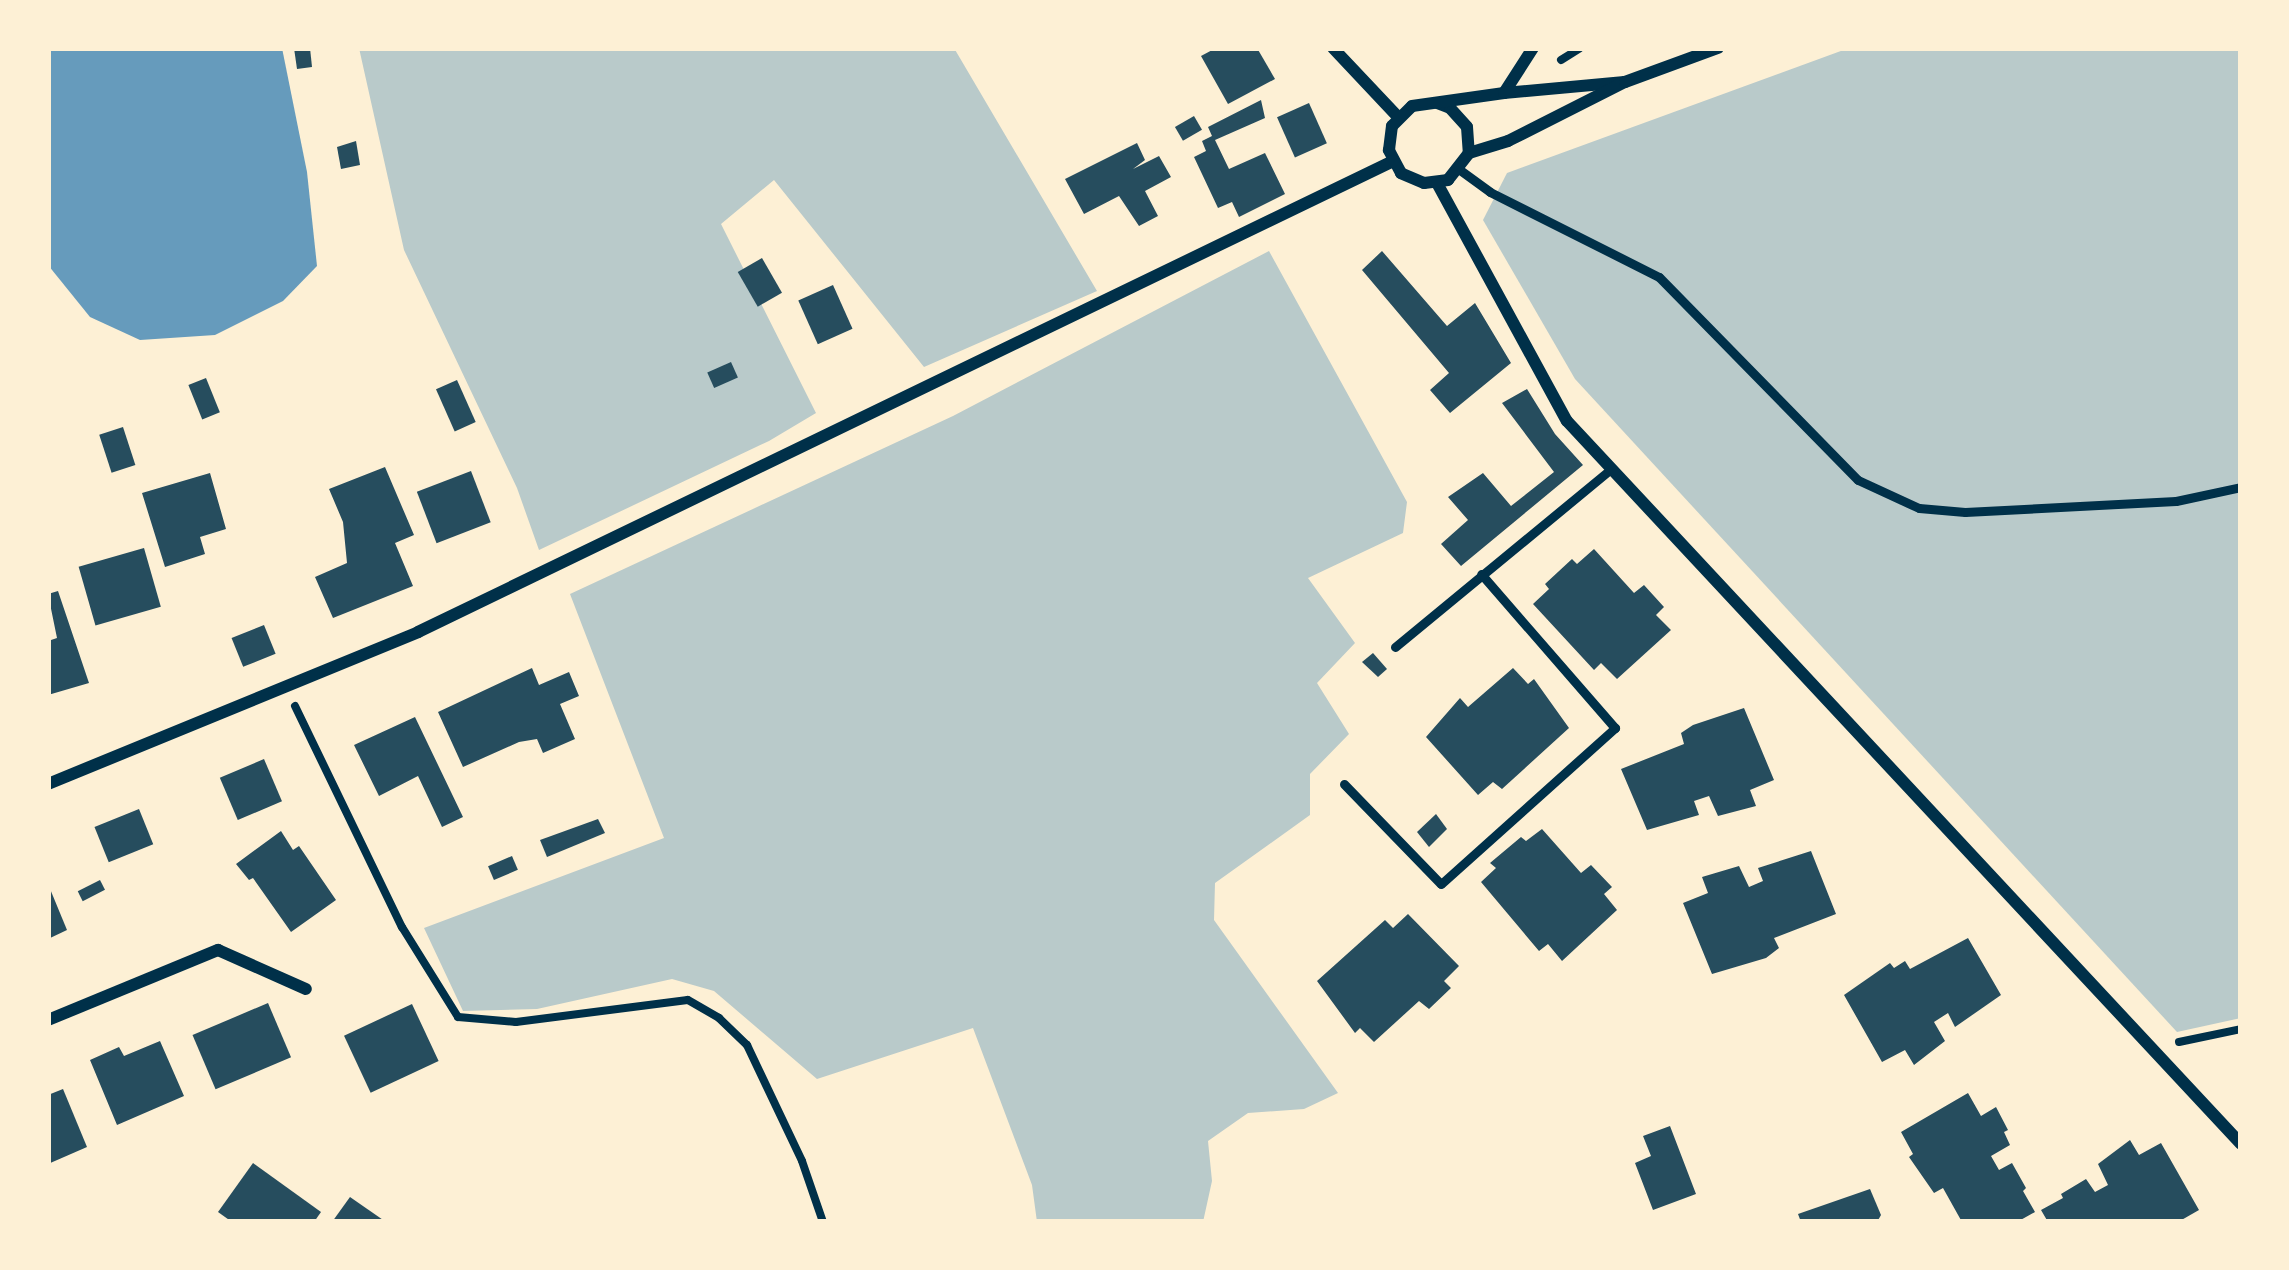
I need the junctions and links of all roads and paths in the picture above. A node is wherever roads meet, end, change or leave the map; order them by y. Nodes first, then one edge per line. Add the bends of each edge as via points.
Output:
1 (1333, 48) edge
2 (1533, 48) edge
3 (1580, 48) edge
4 (1718, 48) edge
5 (1560, 61) dead end
6 (1625, 82) junction
7 (1504, 93) junction
8 (1437, 103) junction
9 (1398, 117) junction
10 (1468, 153) junction
11 (1393, 161) junction
12 (1460, 170) junction
13 (1437, 183) junction
14 (1611, 469) junction
15 (2241, 487) edge
16 (1480, 574) junction
17 (1395, 647) dead end
18 (285, 686) junction
19 (48, 784) edge
20 (1345, 784) dead end
21 (306, 989) dead end
22 (48, 1020) edge
23 (2241, 1029) edge
24 (2148, 1048) junction
25 (2241, 1144) edge
26 (823, 1222) edge

1 - 9 street
2 - 7 street
3 - 5 path
4 - 6 street
6 - 7 street
6 - 10 street
7 - 8 street
8 - 9 street
8 - 10 street via 1467,127
9 - 11 street via 1389,137
10 - 12 street
11 - 13 street via 1412,180
11 - 18 street via 546,572
12 - 13 street
12 - 15 lane via 1659,277 1858,480 1918,508 2176,501
13 - 14 street via 1567,421
14 - 16 lane
14 - 24 street
16 - 17 lane
16 - 20 lane via 1615,728 1441,884
18 - 19 street
18 - 26 path via 402,927 458,1017 516,1022 688,1000 747,1045
21 - 22 street via 218,950
23 - 24 path
24 - 25 street

